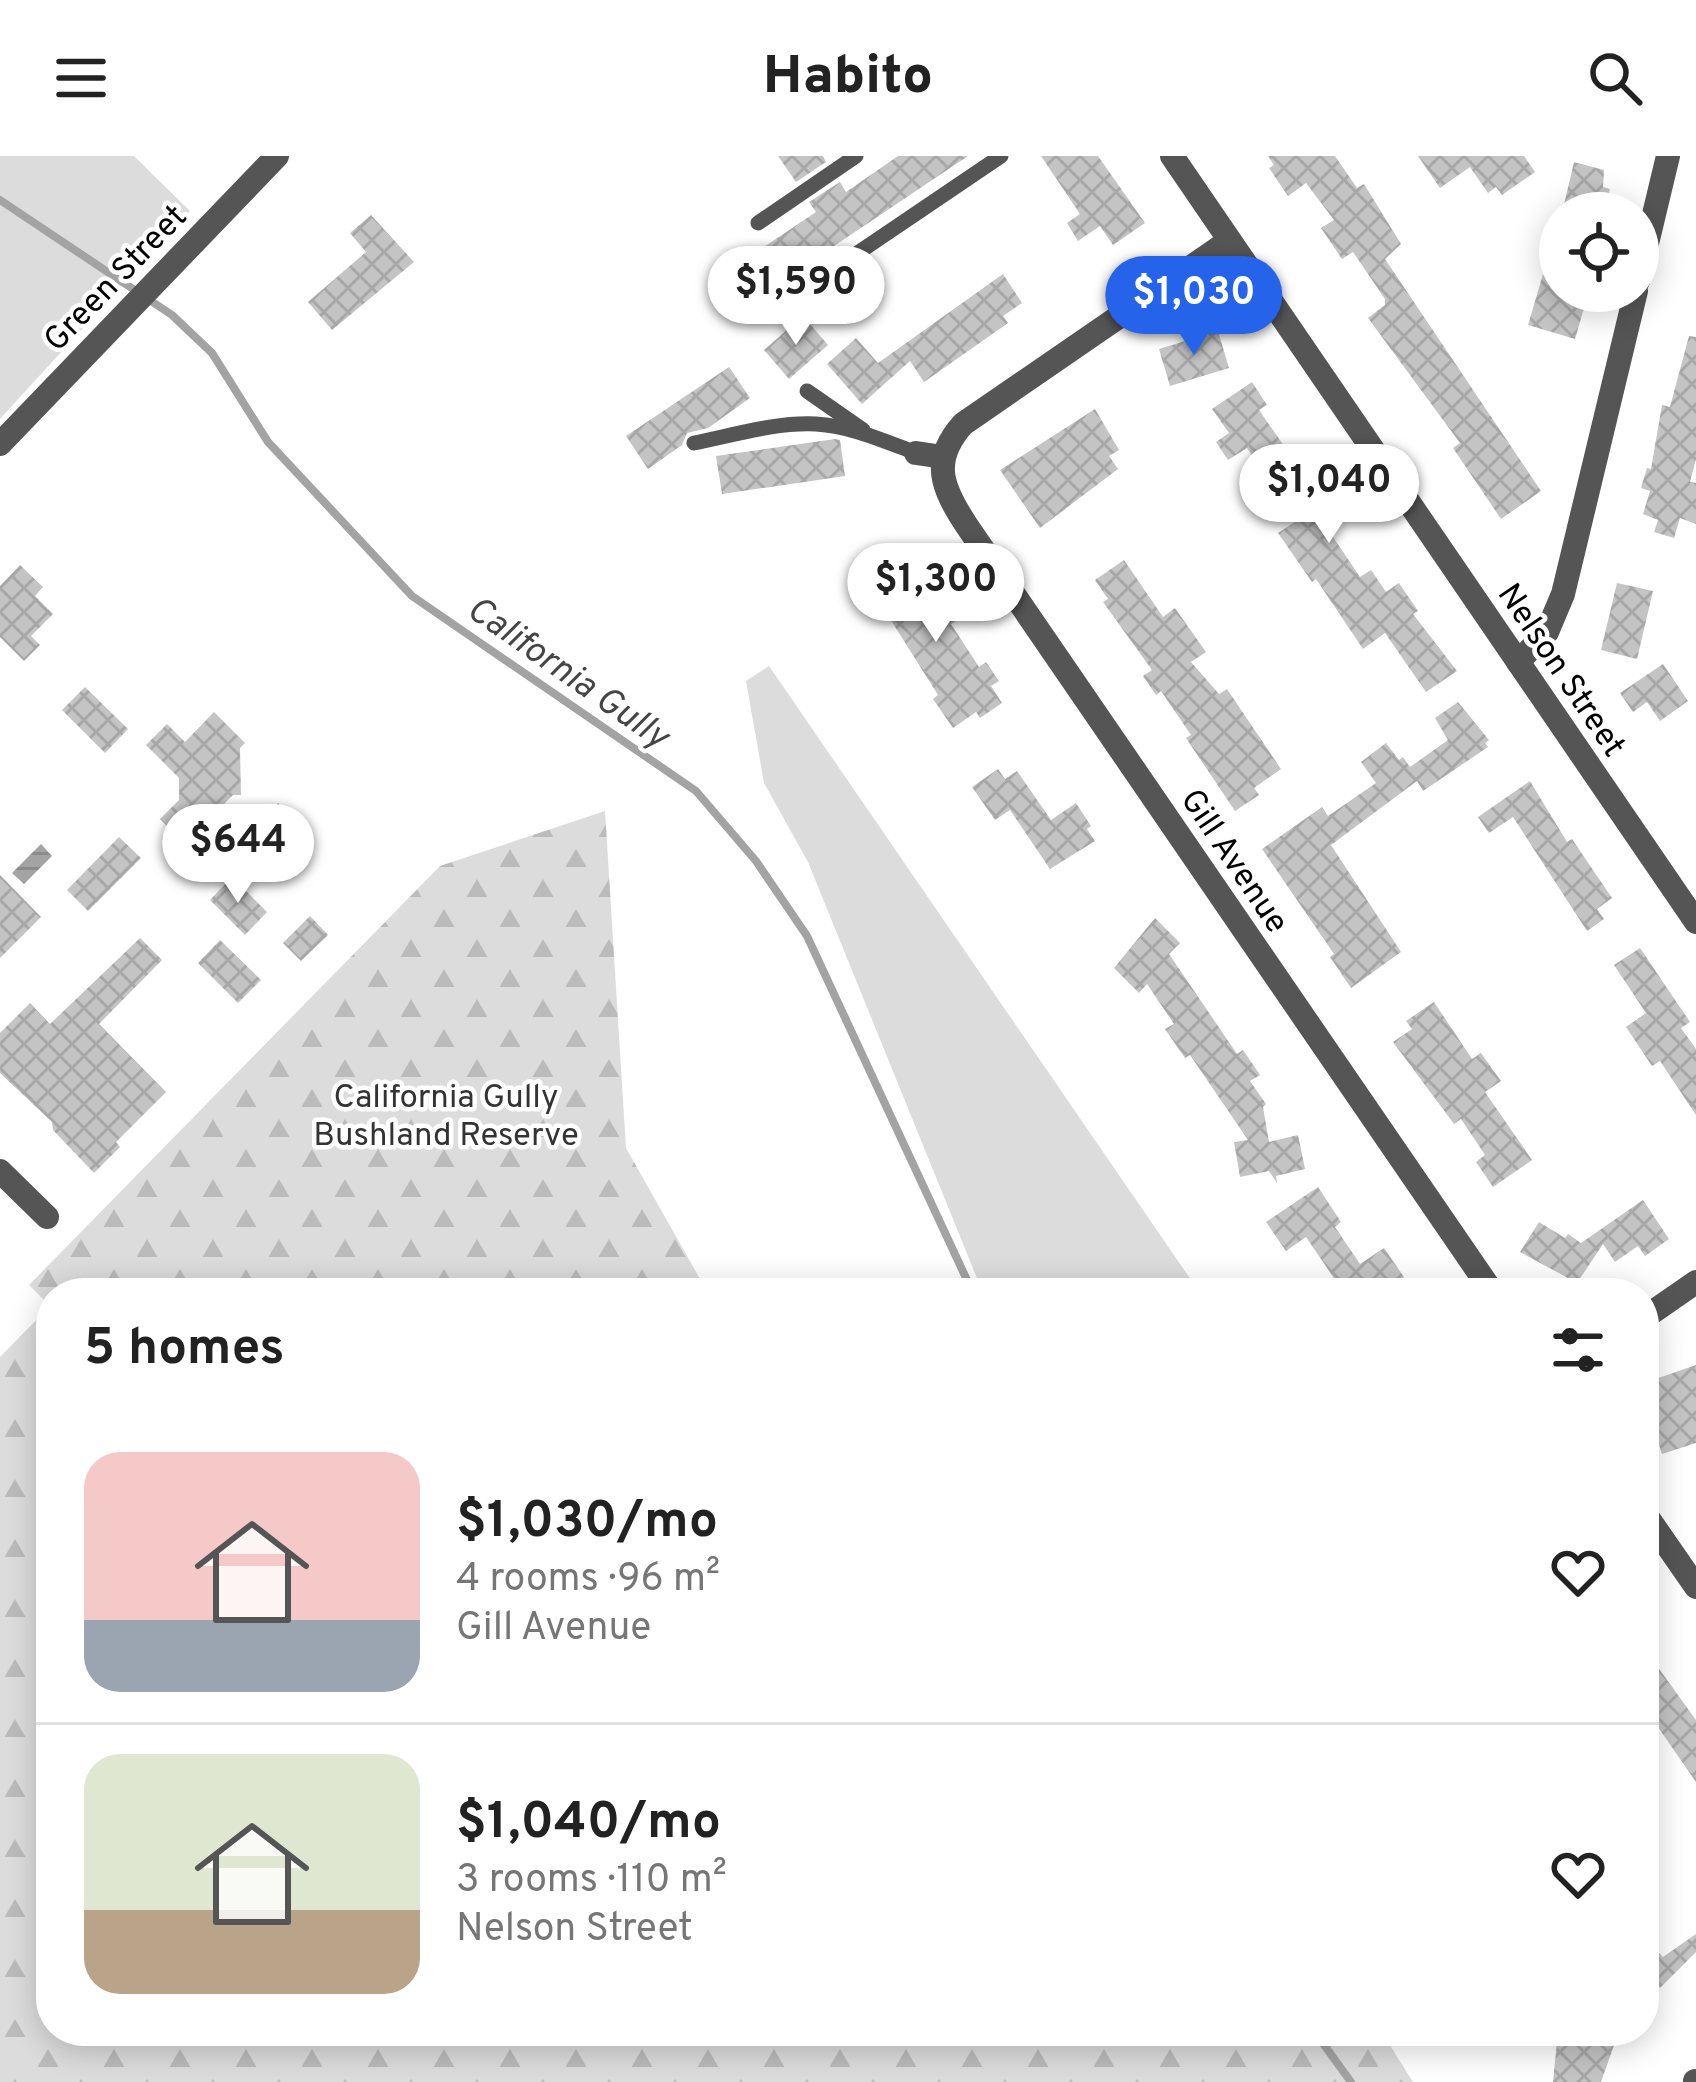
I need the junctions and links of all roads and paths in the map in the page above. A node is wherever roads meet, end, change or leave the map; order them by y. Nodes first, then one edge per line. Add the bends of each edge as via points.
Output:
1 (277, 156) edge
2 (856, 156) edge
3 (1001, 156) edge
4 (1172, 156) edge
5 (1668, 156) edge
6 (1659, 194) edge
7 (758, 223) dead end
8 (1229, 241) junction
9 (739, 308) dead end
10 (1631, 312) edge
11 (807, 391) dead end
12 (868, 434) junction
13 (694, 443) dead end
14 (0, 444) edge
15 (916, 453) joint
16 (943, 457) junction
17 (1518, 662) junction
18 (1696, 922) edge
19 (0, 1171) edge
20 (47, 1217) dead end
21 (1483, 1278) edge
22 (1696, 1282) edge
23 (1659, 1308) edge
24 (1659, 1534) edge
25 (1696, 1587) edge

1 - 14 street, Green Street
2 - 7 lane
3 - 9 lane via 772,310
4 - 8 street, Nelson Street
5 - 6 street
8 - 16 street via 963,424
8 - 17 street, Nelson Street
10 - 17 street via 1563,594 1547,632
11 - 12 lane
12 - 13 lane via 778,426
12 - 15 lane
15 - 16 street
16 - 21 street, Gill Avenue via 946,489 967,526
17 - 18 street, Nelson Street
19 - 20 street
22 - 23 street
24 - 25 street

